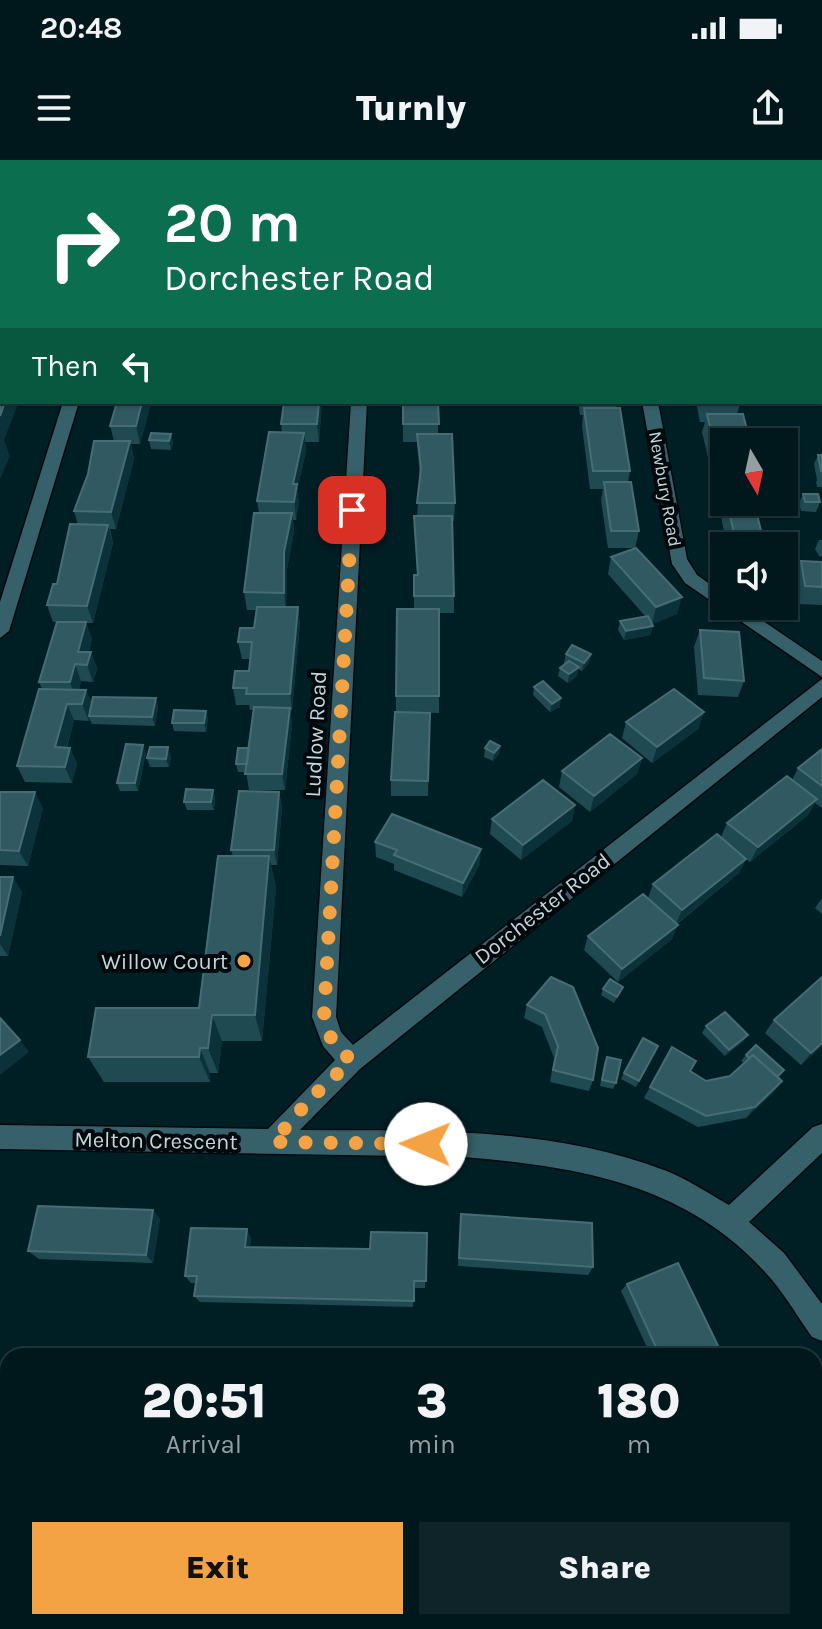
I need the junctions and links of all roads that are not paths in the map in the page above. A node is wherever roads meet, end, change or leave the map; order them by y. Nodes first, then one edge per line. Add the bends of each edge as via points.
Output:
1 (70, 404) edge
2 (359, 404) edge
3 (650, 404) edge
4 (710, 593) edge
5 (748, 620) edge
6 (0, 631) edge
7 (822, 670) edge
8 (822, 686) edge
9 (351, 1061) junction
10 (822, 1136) edge
11 (0, 1137) edge
12 (273, 1142) junction
13 (731, 1221) junction
14 (822, 1327) edge

1 - 6 street
2 - 9 street, Ludlow Road via 324,1017 331,1038
3 - 4 street, Newbury Road via 678,560
5 - 7 street, Newbury Road
8 - 9 street, Dorchester Road
9 - 12 street, Dorchester Road
10 - 13 street
11 - 12 street, Melton Crescent
12 - 13 street, Melton Crescent via 513,1146 557,1153 645,1174 679,1188
13 - 14 street, Melton Crescent via 782,1270

